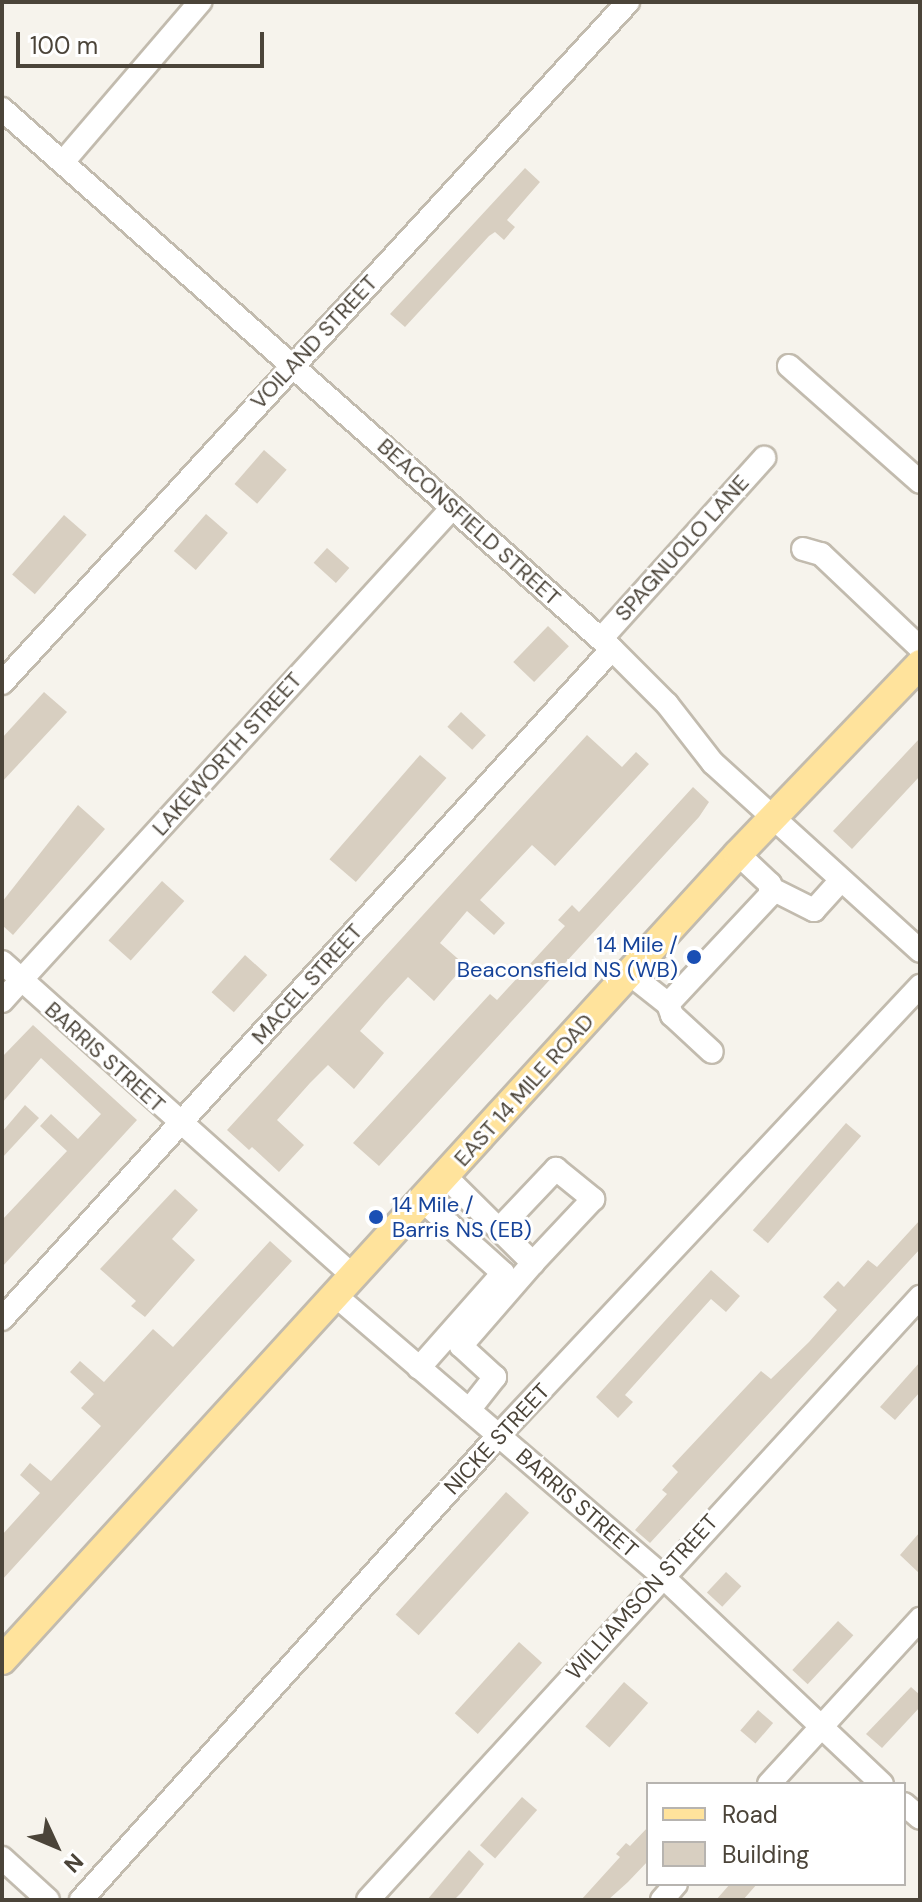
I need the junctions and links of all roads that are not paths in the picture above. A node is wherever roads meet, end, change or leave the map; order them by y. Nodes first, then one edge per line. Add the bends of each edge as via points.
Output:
1 (200, 2) edge
2 (628, 2) edge
3 (2, 109) edge
4 (63, 162) junction
5 (293, 365) junction
6 (789, 366) dead end
7 (764, 458) dead end
8 (920, 482) edge
9 (452, 508) junction
10 (803, 549) dead end
11 (606, 644) junction
12 (920, 648) edge
13 (920, 664) edge
14 (2, 683) edge
15 (774, 821) junction
16 (738, 854) junction
17 (841, 880) junction
18 (772, 889) junction
19 (920, 951) edge
20 (2, 962) edge
21 (630, 974) junction
22 (21, 980) junction
23 (920, 986) edge
24 (2, 1001) edge
25 (668, 1004) junction
26 (712, 1052) dead end
27 (179, 1124) junction
28 (445, 1176) junction
29 (423, 1201) junction
30 (499, 1229) junction
31 (533, 1263) junction
32 (345, 1286) junction
33 (920, 1297) edge
34 (2, 1319) edge
35 (419, 1368) junction
36 (469, 1410) junction
37 (499, 1435) junction
38 (661, 1575) junction
39 (920, 1619) edge
40 (2, 1660) edge
41 (820, 1729) junction
42 (771, 1782) edge
43 (880, 1782) edge
44 (2, 1858) edge
45 (48, 1900) edge
46 (81, 1900) edge
47 (368, 1900) edge

1 - 4 street
2 - 5 street, VOILAND STREET
3 - 4 street, BEACONSFIELD STREET
4 - 5 street, BEACONSFIELD STREET
5 - 9 street, BEACONSFIELD STREET
5 - 14 street, VOILAND STREET
6 - 8 street
7 - 11 street, SPAGNUOLO LANE
9 - 11 street, BEACONSFIELD STREET
9 - 22 street, LAKEWORTH STREET
10 - 12 street via 821,554
11 - 15 street, BEACONSFIELD STREET via 667,704 713,763
11 - 27 street, MACEL STREET
13 - 15 main road, EAST 14 MILE ROAD
15 - 16 main road, EAST 14 MILE ROAD
15 - 17 street, BEACONSFIELD STREET
16 - 18 street
16 - 21 main road, EAST 14 MILE ROAD
17 - 18 street via 814,910
17 - 19 street, BEACONSFIELD STREET
18 - 25 street
20 - 22 street, BARRIS STREET
21 - 25 street
21 - 28 main road, EAST 14 MILE ROAD
22 - 24 street, LAKEWORTH STREET
22 - 27 street, BARRIS STREET
23 - 37 street, NICKE STREET
25 - 26 street via 672,1015
27 - 32 street, BARRIS STREET
27 - 34 street, MACEL STREET
28 - 29 main road, EAST 14 MILE ROAD
28 - 30 street
29 - 32 main road, EAST 14 MILE ROAD
29 - 35 street via 503,1273
30 - 31 street
30 - 31 street via 556,1169 593,1199
31 - 36 street via 461,1346 495,1377
32 - 35 street, BARRIS STREET
32 - 40 main road, EAST 14 MILE ROAD
33 - 38 street, WILLIAMSON STREET
35 - 36 street, BARRIS STREET
36 - 37 street, BARRIS STREET
37 - 38 street, BARRIS STREET
37 - 46 street, NICKE STREET
38 - 41 street, BARRIS STREET
38 - 47 street, WILLIAMSON STREET
39 - 41 street
41 - 42 street
41 - 43 street, BARRIS STREET
44 - 45 street

